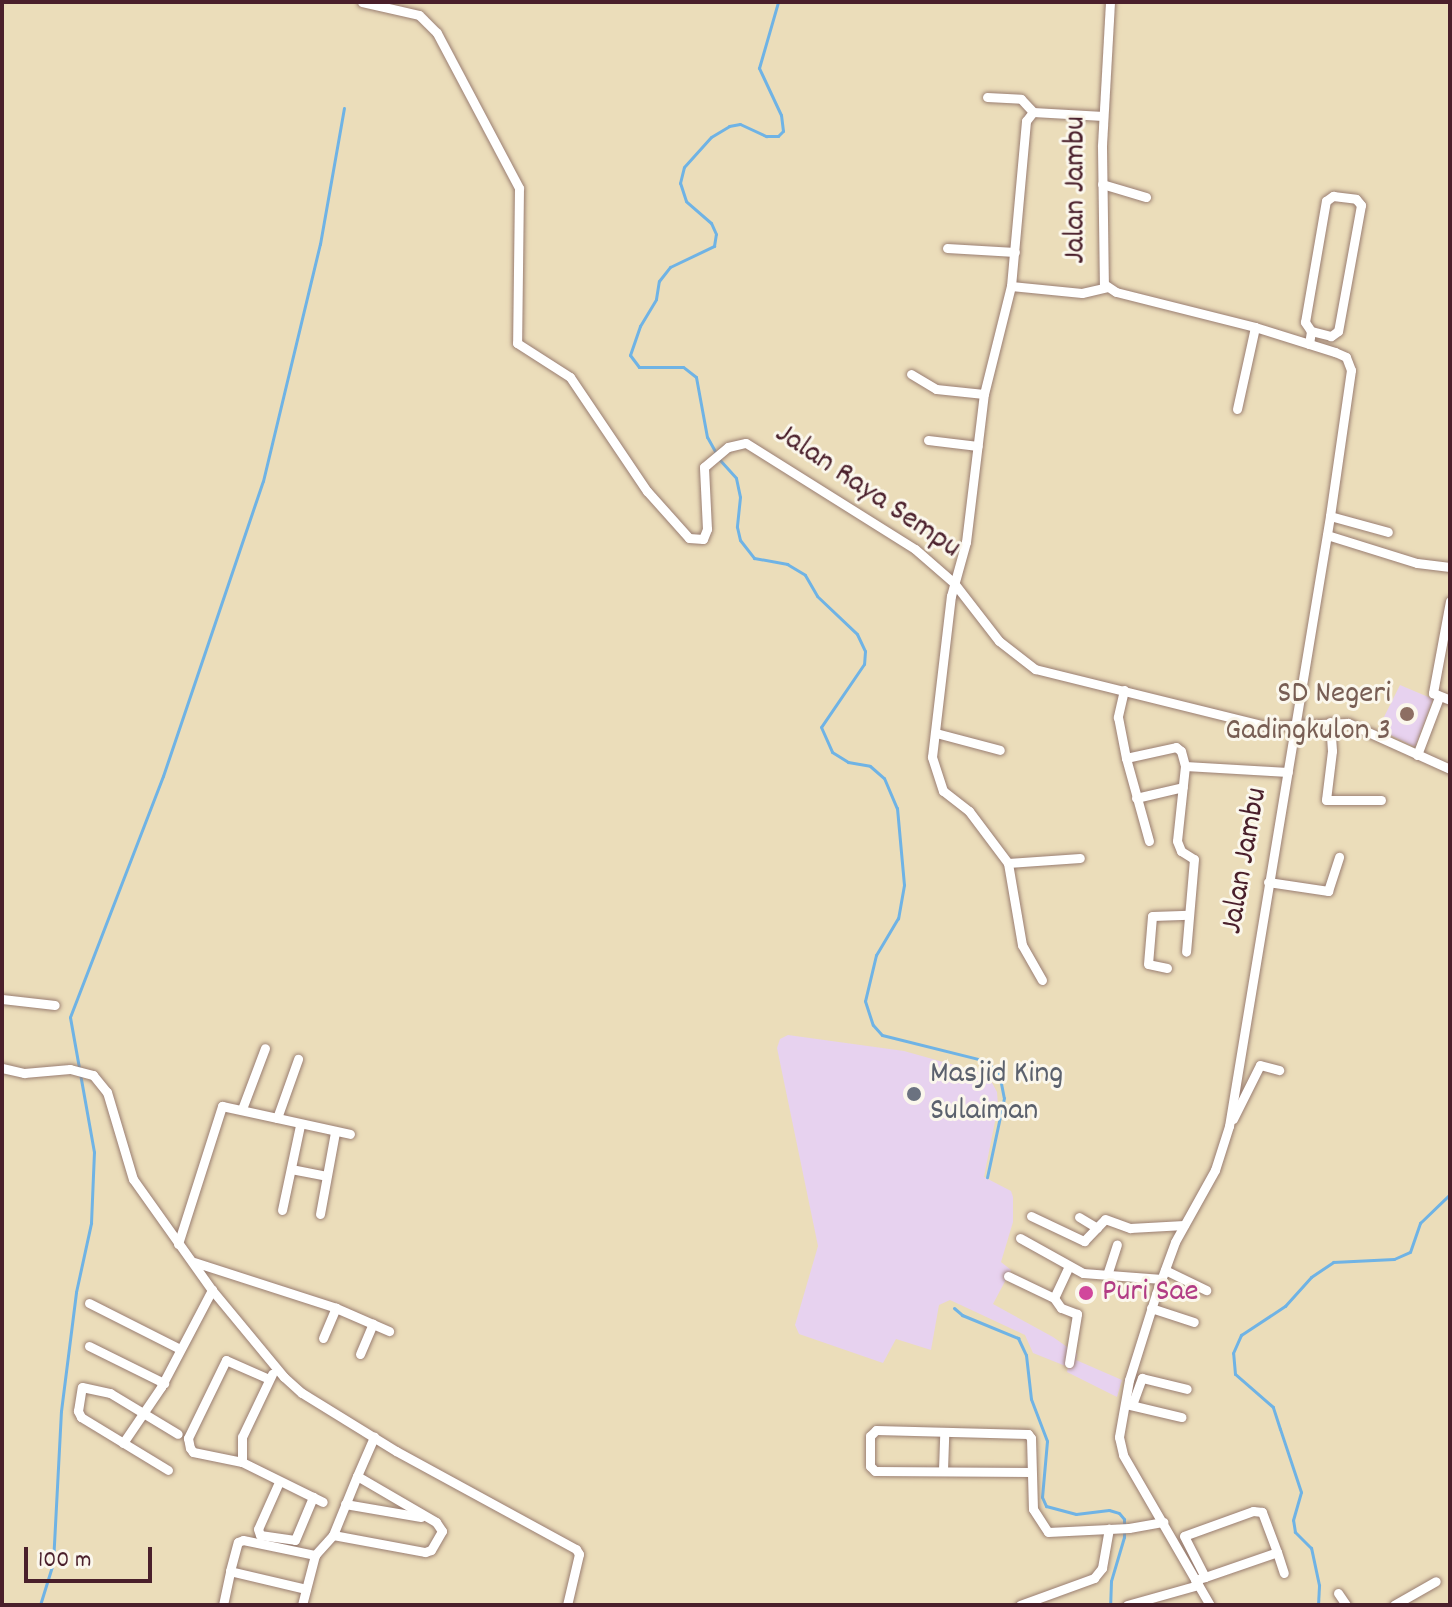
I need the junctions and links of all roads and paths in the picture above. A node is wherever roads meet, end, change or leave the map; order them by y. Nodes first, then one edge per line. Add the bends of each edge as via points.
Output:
1 (362, 2) edge
2 (1110, 2) edge
3 (987, 97) dead end
4 (1033, 112) junction
5 (1103, 116) junction
6 (1102, 184) junction
7 (1146, 197) dead end
8 (947, 248) dead end
9 (1015, 252) junction
10 (1011, 286) junction
11 (1107, 287) junction
12 (1255, 327) junction
13 (1311, 331) junction
14 (1309, 344) junction
15 (911, 374) dead end
16 (984, 394) junction
17 (1237, 409) dead end
18 (928, 440) dead end
19 (978, 446) junction
20 (1330, 516) junction
21 (1388, 532) dead end
22 (1327, 535) junction
23 (1450, 567) edge
24 (954, 583) junction
25 (1450, 601) edge
26 (1124, 690) junction
27 (1439, 697) junction
28 (1450, 700) edge
29 (1330, 722) junction
30 (1296, 726) junction
31 (936, 733) junction
32 (1000, 750) dead end
33 (1417, 755) junction
34 (1126, 758) junction
35 (1185, 766) junction
36 (1450, 769) edge
37 (1288, 772) junction
38 (1183, 787) junction
39 (1136, 798) junction
40 (1381, 800) dead end
41 (1149, 841) dead end
42 (1339, 857) dead end
43 (1080, 858) dead end
44 (1008, 863) junction
45 (1268, 882) junction
46 (1189, 915) junction
47 (1186, 952) dead end
48 (1167, 968) dead end
49 (1042, 980) dead end
50 (2, 999) edge
51 (55, 1005) dead end
52 (265, 1048) dead end
53 (1242, 1054) junction
54 (298, 1059) dead end
55 (2, 1068) edge
56 (1279, 1070) dead end
57 (1255, 1075) junction
58 (242, 1109) junction
59 (277, 1118) junction
60 (300, 1125) junction
61 (1229, 1126) junction
62 (335, 1132) junction
63 (350, 1134) dead end
64 (291, 1169) junction
65 (326, 1176) junction
66 (282, 1210) dead end
67 (320, 1214) dead end
68 (1031, 1216) dead end
69 (1079, 1217) dead end
70 (1184, 1225) junction
71 (1097, 1228) junction
72 (1020, 1238) dead end
73 (178, 1244) junction
74 (1117, 1245) dead end
75 (194, 1262) junction
76 (1069, 1266) junction
77 (1107, 1275) junction
78 (1163, 1275) junction
79 (1008, 1276) dead end
80 (212, 1290) junction
81 (1206, 1290) dead end
82 (1054, 1298) junction
83 (89, 1303) dead end
84 (336, 1308) junction
85 (1151, 1308) junction
86 (1194, 1322) dead end
87 (373, 1324) junction
88 (389, 1331) dead end
89 (323, 1338) dead end
90 (89, 1346) dead end
91 (180, 1349) junction
92 (360, 1354) dead end
93 (1069, 1363) dead end
94 (276, 1367) junction
95 (269, 1379) junction
96 (164, 1383) junction
97 (1187, 1389) dead end
98 (1128, 1404) junction
99 (144, 1413) junction
100 (1181, 1417) dead end
101 (944, 1432) junction
102 (178, 1434) dead end
103 (374, 1437) junction
104 (123, 1443) junction
105 (242, 1462) junction
106 (168, 1470) dead end
107 (943, 1470) junction
108 (1031, 1472) junction
109 (357, 1476) junction
110 (279, 1482) junction
111 (313, 1497) junction
112 (323, 1502) dead end
113 (345, 1504) junction
114 (428, 1518) junction
115 (1163, 1522) junction
116 (1114, 1529) junction
117 (333, 1535) junction
118 (1277, 1552) junction
119 (315, 1555) junction
120 (230, 1571) junction
121 (1284, 1573) dead end
122 (1200, 1581) junction
123 (1436, 1581) dead end
124 (306, 1589) junction
125 (1338, 1593) dead end
126 (1408, 1602) edge
127 (223, 1605) edge
128 (302, 1605) edge
129 (567, 1605) edge
130 (1020, 1605) edge
131 (1127, 1605) edge
132 (1210, 1605) edge
133 (1346, 1605) edge
134 (1394, 1605) edge

1 - 24 street, Jalan Raya Sempu via 419,15 433,27 515,177 521,204 517,343 570,377 647,491 682,531 698,541 707,529 703,472 708,460 738,443 753,446 904,541
2 - 5 street, Jalan Jambu
3 - 4 street via 1021,99
4 - 5 street
4 - 9 street via 1026,121
5 - 6 street, Jalan Jambu
6 - 7 street
6 - 11 street, Jalan Jambu via 1102,277
8 - 9 street
9 - 10 street
10 - 11 street via 1082,293
10 - 16 street
11 - 12 street, Jalan Jambu
12 - 14 street, Jalan Jambu
12 - 17 street
13 - 13 street via 1305,322 1326,201 1333,196 1356,199 1361,205 1338,331 1331,336
13 - 14 street
14 - 20 street, Jalan Jambu via 1346,357 1351,370
15 - 16 street via 936,389
16 - 19 street
18 - 19 street
19 - 24 street via 966,542
20 - 21 street
20 - 22 street, Jalan Jambu
22 - 23 street via 1404,560
22 - 30 street, Jalan Jambu
24 - 26 street, Jalan Raya Sempu via 999,641 1035,669
24 - 31 street
25 - 27 street via 1433,688
26 - 30 street, Jalan Raya Sempu via 1266,726
26 - 34 street via 1118,717
27 - 28 street
27 - 33 street
29 - 30 street, Jalan Raya Sempu
29 - 33 street, Jalan Raya Sempu via 1368,730
29 - 40 street via 1326,800
30 - 37 street, Jalan Jambu
31 - 32 street
31 - 44 street via 932,757 943,791 969,811
33 - 36 street, Jalan Raya Sempu
34 - 35 street via 1176,747
34 - 39 street
35 - 37 street
35 - 38 street
37 - 45 street, Jalan Jambu
38 - 39 street
38 - 46 street via 1177,841 1194,859
39 - 41 street
42 - 45 street via 1328,891
43 - 44 street
44 - 49 street via 1022,945
45 - 53 street, Jalan Jambu
46 - 47 street
46 - 48 street via 1152,916 1148,964
50 - 51 street
52 - 58 street
53 - 57 street
53 - 61 street, Jalan Jambu
54 - 59 street
55 - 73 street via 88,1072 107,1092 133,1179
56 - 57 street via 1260,1065
57 - 61 street
58 - 59 street
58 - 73 street via 220,1109
59 - 60 street
60 - 62 street
60 - 64 street
61 - 70 street, Jalan Jambu via 1211,1179
62 - 63 street
62 - 65 street
64 - 65 street
64 - 66 street
65 - 67 street
68 - 71 street via 1084,1241
69 - 71 street
70 - 71 street via 1130,1228 1105,1219
70 - 78 street, Jalan Jambu
72 - 76 street
73 - 75 street
74 - 77 street
75 - 80 street
75 - 84 street
76 - 77 street
76 - 82 street
77 - 78 street
78 - 81 street
78 - 85 street, Jalan Jambu
79 - 82 street
80 - 91 street
80 - 94 street
82 - 93 street via 1061,1308 1076,1312
83 - 91 street
84 - 87 street
84 - 89 street
85 - 86 street
85 - 98 street, Jalan Jambu
87 - 88 street
87 - 92 street
90 - 96 street
91 - 96 street
94 - 95 street
94 - 103 street via 302,1393
95 - 105 street via 242,1437
95 - 105 street via 226,1360 188,1438 193,1452
96 - 99 street
97 - 98 street via 1142,1378
98 - 100 street
98 - 115 street, Jalan Jambu via 1119,1448
99 - 102 street
99 - 104 street
99 - 104 street via 110,1393 82,1387 81,1417
101 - 107 street
101 - 107 street via 876,1430 870,1436 872,1470
101 - 108 street via 1029,1434
103 - 109 street
103 - 129 street via 576,1549
104 - 106 street
105 - 110 street
107 - 108 street
108 - 116 street via 1033,1509 1048,1532
109 - 113 street
109 - 114 street
110 - 111 street
110 - 111 street via 260,1535 295,1540
111 - 112 street
113 - 114 street
113 - 117 street
114 - 117 street via 442,1531 429,1552
115 - 116 street
115 - 122 street, Jalan Jambu
116 - 130 street via 1094,1578
117 - 119 street
118 - 121 street
118 - 122 street
118 - 122 street via 1260,1511 1186,1534 1183,1540
119 - 120 street via 243,1540
119 - 124 street
120 - 124 street
120 - 127 street
122 - 131 street
122 - 132 street, Jalan Jambu
123 - 126 street
124 - 128 street
125 - 133 street
126 - 134 street

